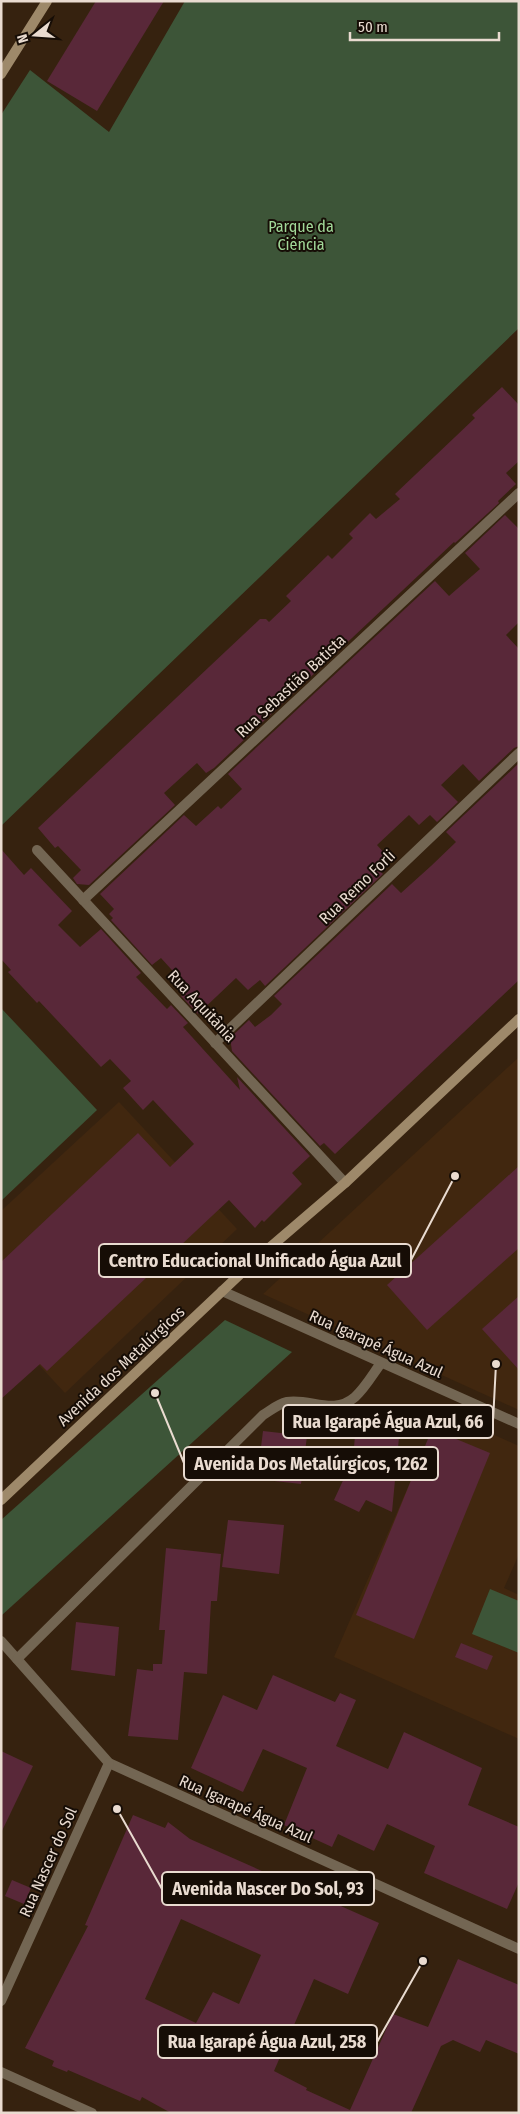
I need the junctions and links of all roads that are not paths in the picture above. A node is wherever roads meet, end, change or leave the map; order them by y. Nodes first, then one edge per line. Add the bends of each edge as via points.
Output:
1 (47, 1) edge
2 (1, 74) edge
3 (519, 493) edge
4 (519, 753) edge
5 (37, 850) dead end
6 (83, 900) junction
7 (519, 1019) edge
8 (215, 1043) junction
9 (345, 1183) junction
10 (222, 1291) junction
11 (381, 1363) junction
12 (519, 1424) edge
13 (1, 1500) edge
14 (1, 1641) edge
15 (17, 1659) junction
16 (108, 1763) junction
17 (519, 1949) edge
18 (1, 2001) edge
19 (1, 2072) edge
20 (92, 2113) edge

1 - 2 main road
3 - 6 street, Rua Sebastião Batista
4 - 8 street, Rua Remo Forli
5 - 6 street, Rua Aquitânia
6 - 8 street, Rua Aquitânia
7 - 9 main road, Avenida dos Metalúrgicos
8 - 9 street, Rua Aquitânia
9 - 10 main road, Avenida dos Metalúrgicos
10 - 11 street, Rua Igarapé Água Azul
10 - 13 main road, Avenida dos Metalúrgicos
11 - 12 street, Rua Igarapé Água Azul
11 - 15 street via 355,1397 343,1405 326,1407 288,1402 263,1415
14 - 15 street, Rua Igarapé Água Azul
15 - 16 street, Rua Igarapé Água Azul
16 - 17 street, Rua Igarapé Água Azul
16 - 18 street, Rua Nascer do Sol
19 - 20 street

